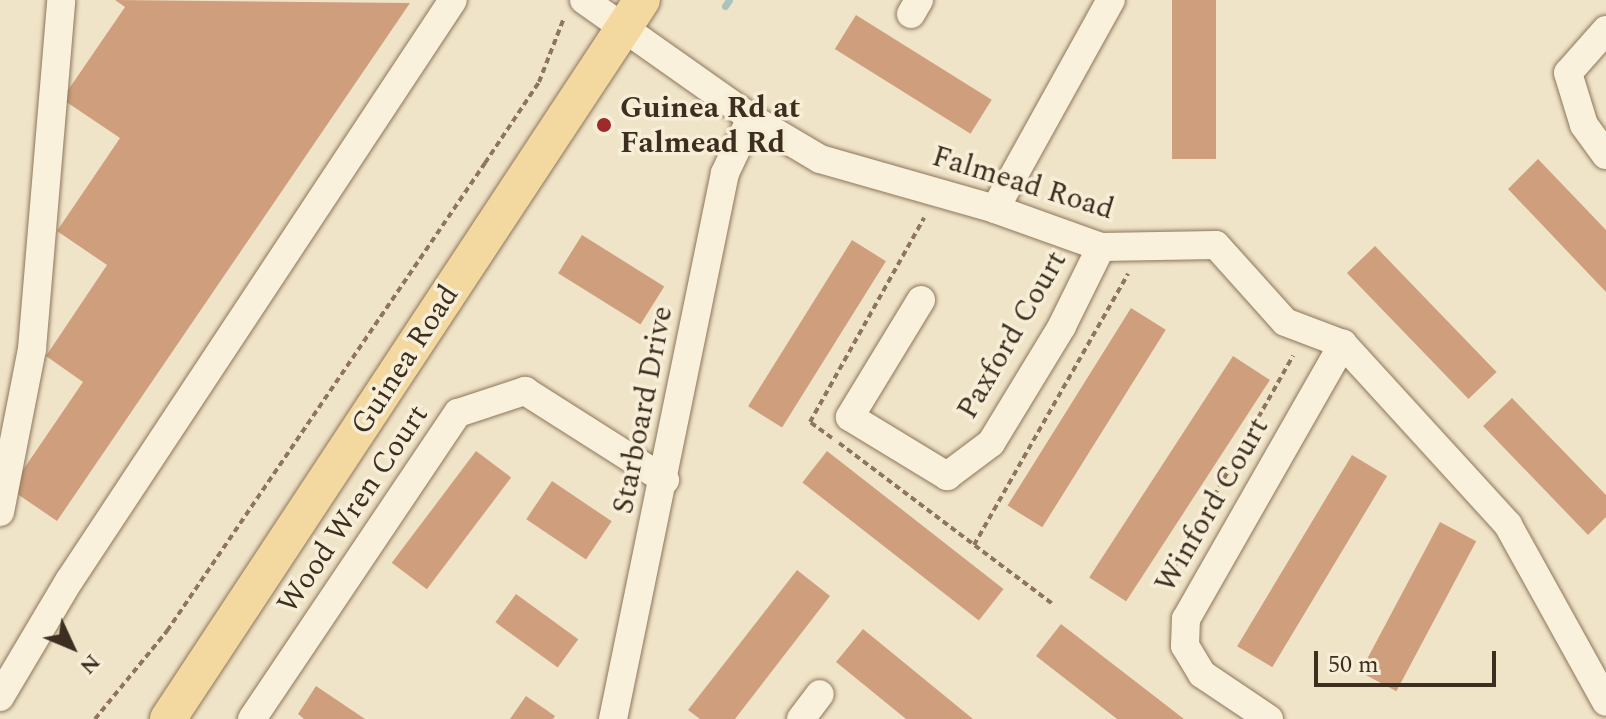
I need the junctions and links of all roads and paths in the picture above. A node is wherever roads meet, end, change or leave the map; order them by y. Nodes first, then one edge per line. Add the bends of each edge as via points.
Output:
1 (61, 0) edge
2 (453, 0) edge
3 (642, 0) edge
4 (1111, 0) edge
5 (574, 8) edge
6 (1606, 30) edge
7 (623, 31) junction
8 (751, 118) junction
9 (1606, 155) edge
10 (995, 209) junction
11 (924, 218) dead end
12 (1101, 247) junction
13 (1128, 274) dead end
14 (921, 300) dead end
15 (1343, 344) junction
16 (1293, 356) dead end
17 (665, 480) junction
18 (0, 512) edge
19 (974, 545) junction
20 (1165, 583) dead end
21 (1054, 605) dead end
22 (820, 694) dead end
23 (0, 697) edge
24 (1606, 702) edge
25 (95, 719) edge
26 (168, 719) edge
27 (252, 719) edge
28 (613, 719) edge
29 (801, 719) edge
30 (1269, 719) edge

1 - 18 street via 32,349
2 - 23 street via 69,581
3 - 7 main road, Guinea Road
4 - 10 street
5 - 7 street, Falmead Road
5 - 25 path via 539,82 485,163 167,631
6 - 9 street via 1568,73 1584,125
7 - 8 street, Falmead Road
7 - 26 main road, Guinea Road
8 - 10 street, Falmead Road via 820,159
8 - 17 street, Starboard Drive via 725,173
10 - 12 street, Falmead Road
11 - 19 path via 810,422
12 - 14 street, Paxford Court via 1062,326 991,443 947,476 850,417
12 - 15 street, Falmead Road via 1216,245 1285,322
13 - 19 path
15 - 24 street, Falmead Road via 1508,525
15 - 30 street, Winford Court via 1186,619 1185,646 1202,674
16 - 20 path
17 - 27 street, Wood Wren Court via 525,391 458,413
17 - 28 street, Starboard Drive
19 - 21 path
22 - 29 street

